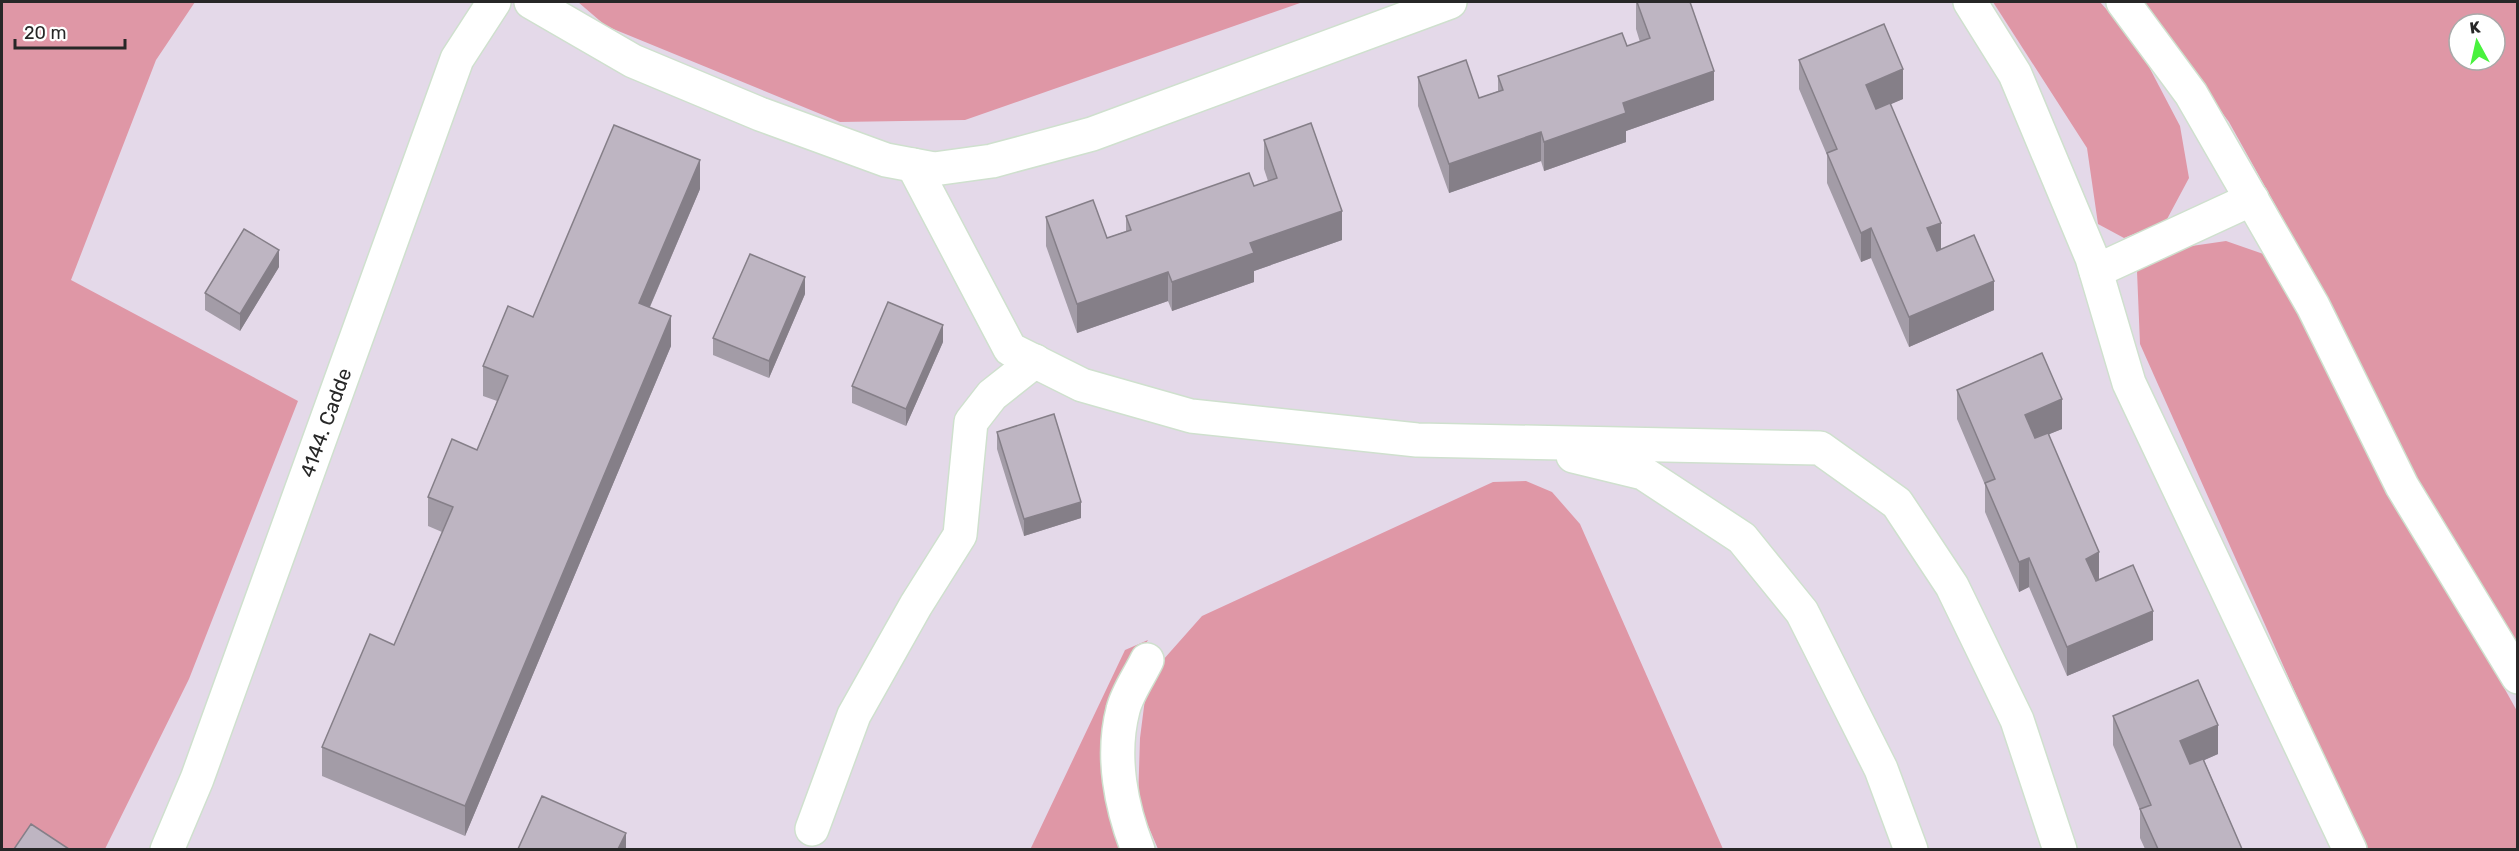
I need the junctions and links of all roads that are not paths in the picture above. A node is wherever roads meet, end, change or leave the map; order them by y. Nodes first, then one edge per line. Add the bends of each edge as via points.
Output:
1 (494, 2) edge
2 (531, 2) edge
3 (1450, 2) edge
4 (1970, 2) edge
5 (2123, 2) edge
6 (913, 165) junction
7 (2252, 199) junction
8 (2096, 271) junction
9 (1035, 361) junction
10 (1513, 442) junction
11 (1148, 660) dead end
12 (2517, 677) edge
13 (812, 829) dead end
14 (166, 849) edge
15 (1138, 849) edge
16 (1911, 849) edge
17 (2060, 849) edge
18 (2350, 849) edge

1 - 14 street, 4144. Cadde via 457,59 197,779
2 - 6 street via 633,61 760,114 886,160
3 - 6 street via 1092,134 992,161 934,170
4 - 8 street via 2015,74
5 - 7 street via 2191,94
6 - 9 street via 1010,348
7 - 8 street
7 - 12 street via 2313,306 2402,486
8 - 18 street via 2129,383
9 - 10 street via 1082,385 1191,416 1417,440
9 - 13 street via 992,395 970,422 960,536 854,716
10 - 16 street via 1642,473 1742,538 1802,612 1881,770
10 - 17 street via 1820,448 1897,503 1952,586 2017,720
11 - 15 street via 1123,708 1118,759 1126,819

